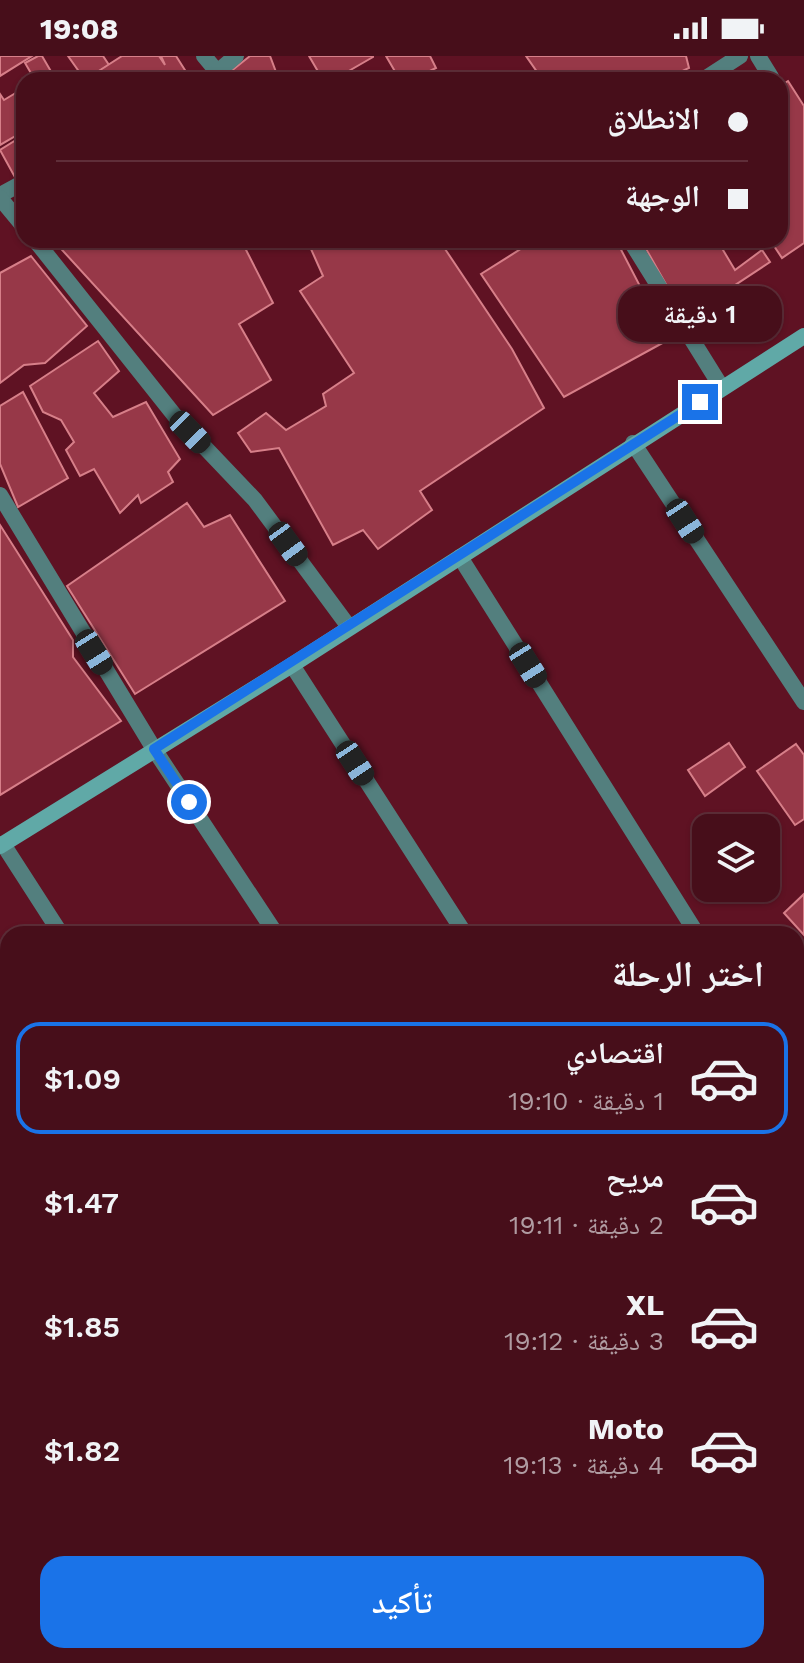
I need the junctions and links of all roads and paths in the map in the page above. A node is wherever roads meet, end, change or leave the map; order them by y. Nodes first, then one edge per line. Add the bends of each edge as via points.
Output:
1 (236, 56) edge
2 (740, 56) edge
3 (219, 72) edge
4 (715, 72) edge
5 (0, 197) edge
6 (16, 217) edge
7 (41, 248) edge
8 (635, 248) edge
9 (804, 336) edge
10 (722, 388) junction
11 (633, 443) junction
12 (0, 495) edge
13 (460, 557) junction
14 (349, 627) junction
15 (292, 665) junction
16 (804, 702) edge
17 (154, 749) junction
18 (2, 845) edge
19 (56, 926) edge
20 (271, 926) edge
21 (460, 926) edge
22 (692, 926) edge

1 - 3 street
2 - 4 street
5 - 6 street
7 - 14 street via 175,416 255,500
8 - 10 street
9 - 10 street
10 - 11 street
11 - 13 street
11 - 16 street
12 - 17 street
13 - 14 street
13 - 22 street
14 - 15 street
15 - 17 street
15 - 21 street
17 - 18 street
17 - 20 street
18 - 19 street

